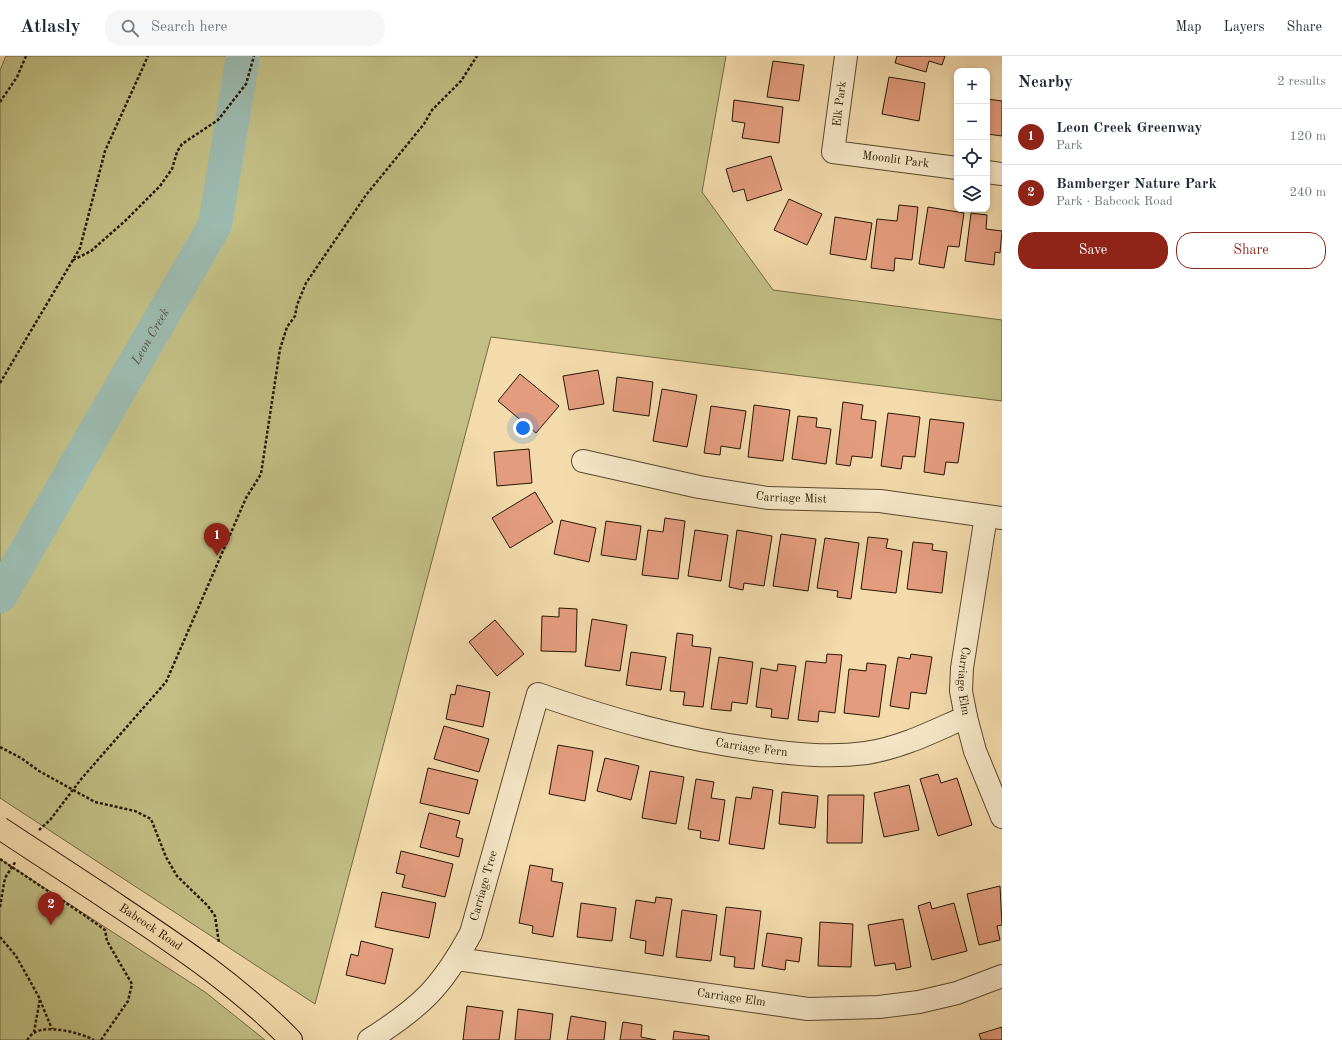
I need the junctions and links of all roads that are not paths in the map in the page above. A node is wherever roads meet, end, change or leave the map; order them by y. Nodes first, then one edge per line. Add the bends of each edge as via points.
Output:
1 (846, 56) edge
2 (833, 152) joint
3 (954, 168) edge
4 (990, 172) edge
5 (1002, 174) edge
6 (583, 461) dead end
7 (994, 517) edge
8 (538, 694) joint
9 (966, 717) junction
10 (1002, 817) edge
11 (0, 828) edge
12 (457, 959) junction
13 (1002, 976) edge
14 (291, 1040) edge
15 (369, 1040) edge

1 - 2 street, Elk Park
2 - 3 street, Moonlit Park
4 - 5 street
6 - 7 street, Carriage Mist via 699,487 768,498 880,501
7 - 9 street, Carriage Elm via 962,668 961,691
8 - 9 street, Carriage Fern via 605,717 715,744 810,755 867,753 900,744
8 - 12 street, Carriage Tree via 472,932
9 - 10 street, Carriage Elm via 976,751
11 - 14 main road, Babcock Road, bridge via 206,965 266,1014
12 - 13 street, Carriage Elm via 814,1010 919,1002 958,993
12 - 15 street, Carriage Tree via 436,988 420,1004

